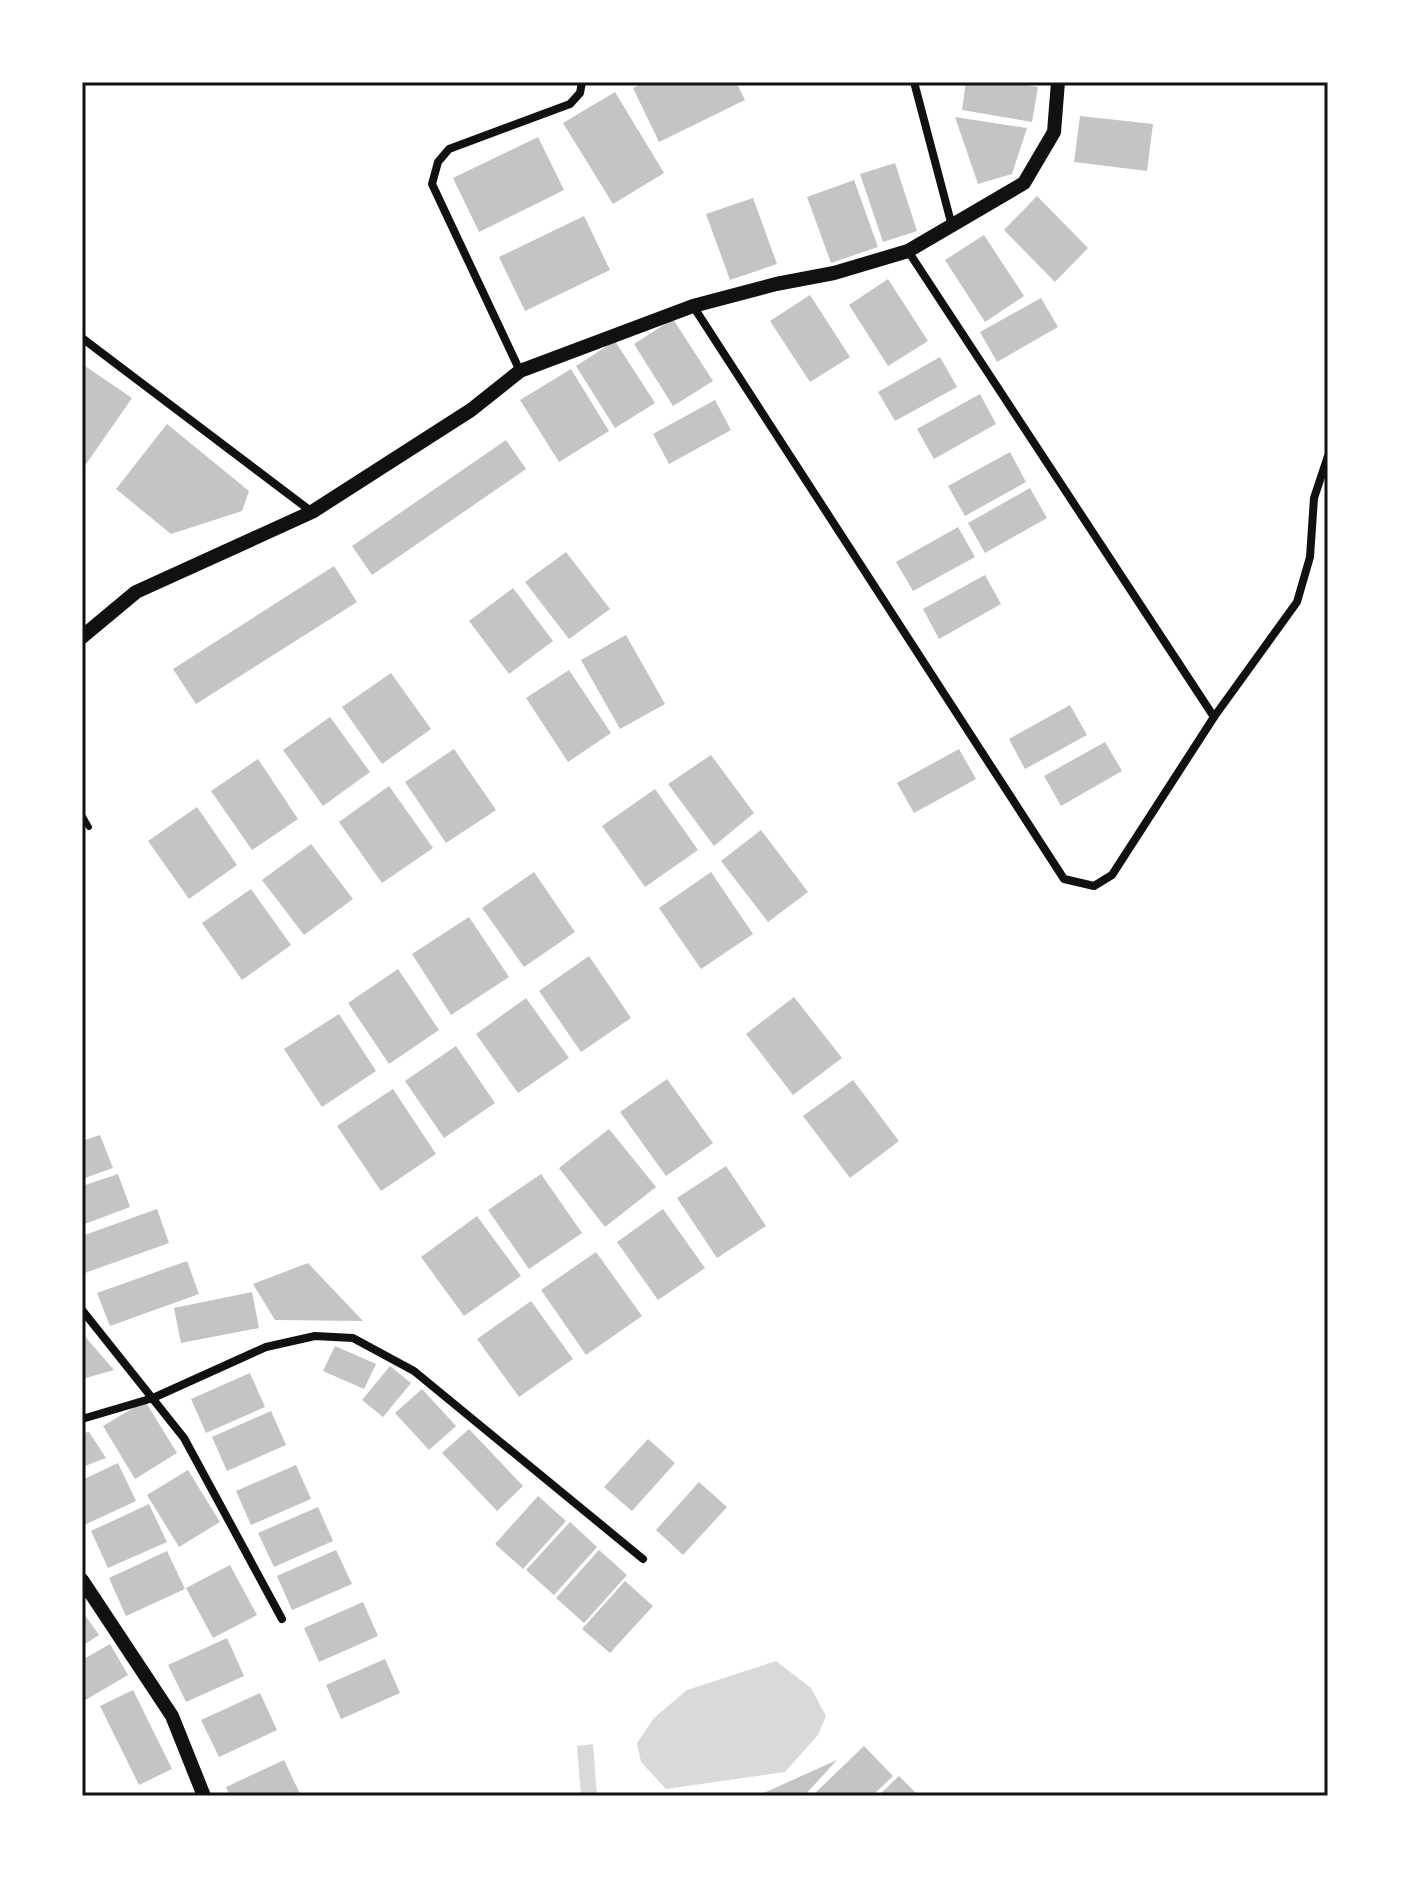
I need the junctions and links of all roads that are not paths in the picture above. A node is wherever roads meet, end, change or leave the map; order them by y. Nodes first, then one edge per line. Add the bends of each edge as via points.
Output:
1 (582, 82) edge
2 (914, 82) edge
3 (1058, 82) edge
4 (952, 226) junction
5 (908, 251) junction
6 (693, 306) junction
7 (82, 338) edge
8 (520, 371) junction
9 (1328, 456) edge
10 (312, 512) junction
11 (82, 637) edge
12 (1214, 717) junction
13 (82, 815) edge
14 (89, 827) dead end
15 (82, 1310) edge
16 (153, 1398) junction
17 (82, 1419) edge
18 (643, 1559) dead end
19 (82, 1580) edge
20 (282, 1619) dead end
21 (204, 1796) edge

1 - 8 street via 570,104 449,149 438,162 432,184
2 - 4 street
3 - 4 street via 1054,132 1024,183
4 - 5 street
5 - 6 street
5 - 12 street
6 - 8 street
6 - 12 street via 1064,879 1094,886 1112,875
7 - 10 street
8 - 10 street via 471,410
9 - 12 street via 1314,498 1310,557 1297,602
10 - 11 street via 136,592
13 - 14 lane
15 - 16 street
16 - 17 street
16 - 18 street via 266,1347 315,1336 353,1338 414,1371
16 - 20 street via 184,1438
19 - 21 street via 172,1716

